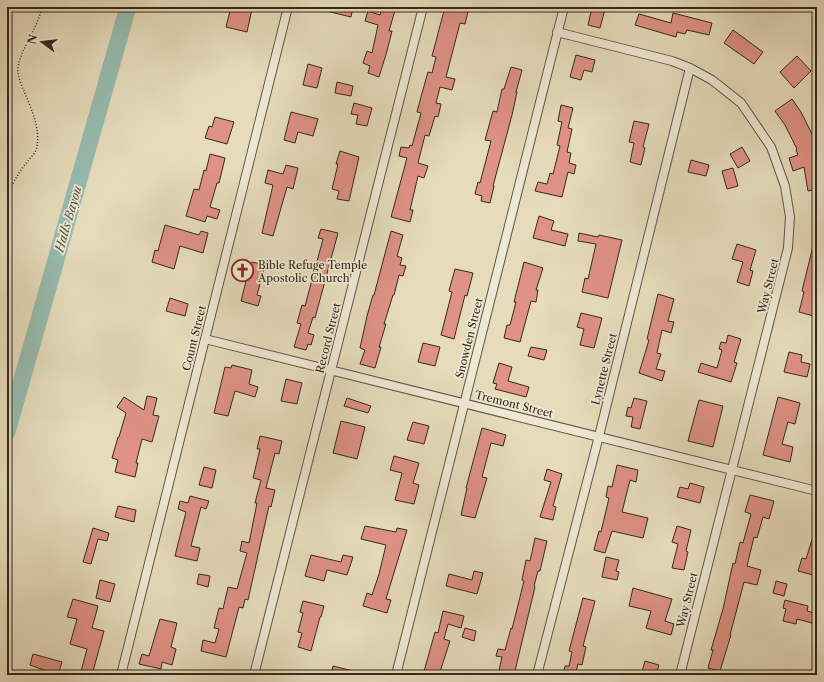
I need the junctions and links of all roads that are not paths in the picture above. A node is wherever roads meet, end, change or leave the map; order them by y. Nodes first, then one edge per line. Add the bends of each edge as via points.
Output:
1 (288, 7) edge
2 (423, 7) edge
3 (564, 7) edge
4 (557, 32) junction
5 (690, 68) junction
6 (205, 339) junction
7 (332, 370) junction
8 (465, 403) junction
9 (599, 436) junction
10 (731, 471) junction
11 (817, 491) edge
12 (121, 675) edge
13 (254, 675) edge
14 (396, 675) edge
15 (537, 675) edge
16 (680, 675) edge

1 - 6 street, Count Street
2 - 7 street, Record Street
3 - 4 street, Snowden Street
4 - 5 street, Way Street via 672,61
4 - 8 street, Snowden Street
5 - 9 street, Lynette Street
5 - 10 street, Way Street via 712,80 741,103 772,148 785,186 790,216 787,255
6 - 7 street, Tremont Street
6 - 12 street, Count Street
7 - 8 street, Tremont Street
7 - 13 street, Record Street
8 - 9 street, Tremont Street
8 - 14 street, Snowden Street
9 - 10 street, Tremont Street
9 - 15 street, Lynette Street
10 - 11 street, Tremont Street
10 - 16 street, Way Street

